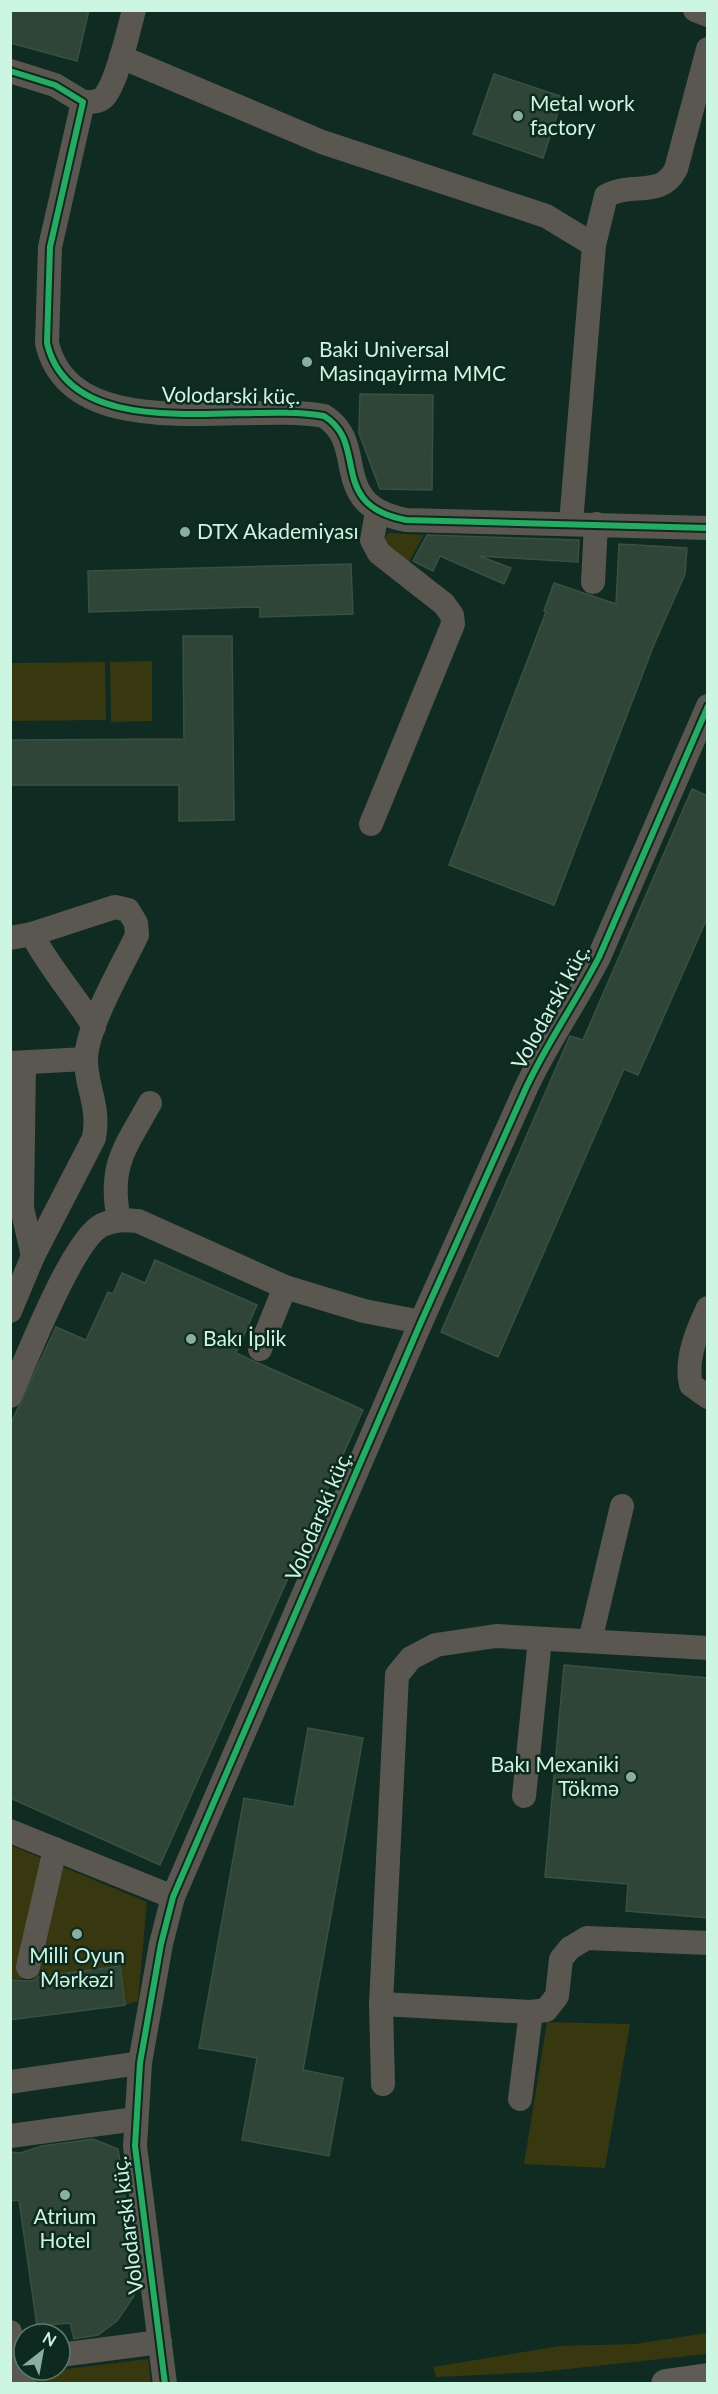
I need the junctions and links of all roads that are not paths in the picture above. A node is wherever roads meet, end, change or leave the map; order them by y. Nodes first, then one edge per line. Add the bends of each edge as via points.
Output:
1 (134, 10) edge
2 (695, 10) edge
3 (708, 15) edge
4 (708, 49) edge
5 (121, 57) junction
6 (10, 71) edge
7 (83, 102) junction
8 (594, 245) junction
9 (376, 512) junction
10 (571, 523) junction
11 (596, 524) junction
12 (708, 528) edge
13 (593, 582) dead end
14 (708, 706) edge
15 (371, 824) dead end
16 (21, 936) edge
17 (94, 1027) junction
18 (86, 1059) junction
19 (17, 1063) edge
20 (150, 1103) dead end
21 (119, 1220) junction
22 (33, 1256) junction
23 (285, 1287) junction
24 (708, 1308) edge
25 (10, 1311) edge
26 (421, 1322) junction
27 (260, 1349) dead end
28 (10, 1396) edge
29 (708, 1397) edge
30 (622, 1506) dead end
31 (540, 1639) junction
32 (590, 1641) junction
33 (708, 1648) edge
34 (524, 1796) dead end
35 (10, 1831) edge
36 (55, 1849) junction
37 (173, 1897) junction
38 (708, 1943) edge
39 (27, 1967) dead end
40 (381, 2004) junction
41 (531, 2012) junction
42 (140, 2063) junction
43 (10, 2082) edge
44 (383, 2084) dead end
45 (520, 2099) dead end
46 (136, 2119) junction
47 (10, 2136) edge
48 (160, 2342) junction
49 (72, 2353) edge
50 (708, 2378) edge
51 (165, 2384) edge
52 (666, 2384) edge

1 - 5 street
2 - 3 street
4 - 8 street via 670,182 617,189 606,196
5 - 7 street via 104,97
5 - 8 street via 322,141 546,216
6 - 7 street via 55,85
7 - 9 street, Volodarski küç. via 50,247 48,343 59,374 84,394 123,410 324,416 340,429 356,488
8 - 10 street
9 - 10 street via 406,520
9 - 15 street via 372,540 378,553 444,604 453,624
10 - 11 street
11 - 12 street
11 - 13 street
14 - 26 street, Volodarski küç. via 598,957 538,1061
16 - 17 street via 78,1000
16 - 17 street via 115,907 128,910 138,935
17 - 18 street
18 - 19 street
18 - 22 street via 98,1118 94,1138
19 - 22 street via 22,1208
20 - 21 street via 123,1152 115,1176
21 - 23 street via 138,1221
21 - 28 street via 100,1226 74,1258
22 - 25 street
23 - 26 street via 364,1311
23 - 27 street
24 - 29 street via 695,1336 689,1377 691,1385
26 - 37 street, Volodarski küç.
30 - 32 street
31 - 32 street
31 - 34 street
31 - 40 street via 496,1636 436,1645 411,1658 398,1675
32 - 33 street
35 - 36 street
36 - 37 street
36 - 39 street
37 - 42 street, Volodarski küç.
38 - 41 street via 587,1938 561,1959 557,1996 546,2010
40 - 41 street
40 - 44 street
41 - 45 street
42 - 43 street
42 - 46 street, Volodarski küç.
46 - 47 street
46 - 48 street, Volodarski küç. via 140,2189
48 - 49 street
48 - 51 street, Volodarski küç.
50 - 52 main road

